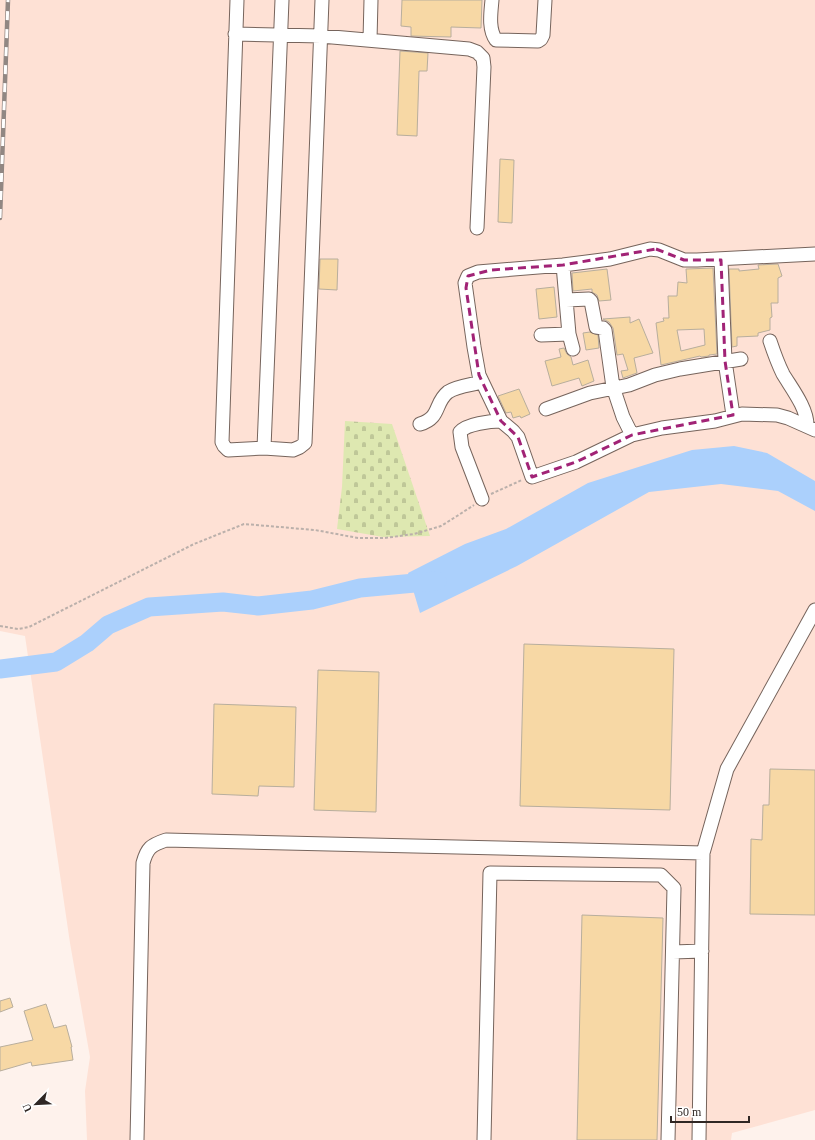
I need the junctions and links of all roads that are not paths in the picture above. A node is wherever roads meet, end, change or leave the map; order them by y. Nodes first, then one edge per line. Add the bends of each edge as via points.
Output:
1 (237, 0) edge
2 (282, 0) edge
3 (322, 0) edge
4 (371, 0) edge
5 (492, 0) edge
6 (545, 0) edge
7 (235, 34) junction
8 (281, 35) junction
9 (321, 36) junction
10 (370, 40) junction
11 (477, 228) dead end
12 (815, 254) edge
13 (721, 260) junction
14 (563, 266) junction
15 (566, 300) junction
16 (569, 334) junction
17 (541, 335) dead end
18 (770, 342) dead end
19 (573, 349) dead end
20 (741, 359) dead end
21 (725, 361) junction
22 (482, 382) junction
23 (613, 387) junction
24 (546, 409) dead end
25 (733, 415) junction
26 (501, 421) junction
27 (420, 424) dead end
28 (811, 428) edge
29 (632, 435) junction
30 (264, 448) junction
31 (482, 499) road end
32 (815, 610) edge
33 (703, 853) junction
34 (702, 951) junction
35 (673, 952) junction
36 (137, 1140) edge
37 (484, 1140) edge
38 (668, 1140) edge
39 (700, 1140) edge

1 - 7 street
2 - 8 street
3 - 9 street
4 - 10 street
5 - 6 street via 491,20 496,40 538,41 543,35
7 - 8 street
7 - 30 street via 222,442 228,450
8 - 9 street
8 - 30 street
9 - 10 street
9 - 30 street via 305,443 293,450
10 - 11 street via 469,49 483,58
12 - 13 street
13 - 14 street via 684,260 650,249
13 - 21 street
14 - 15 street
14 - 22 street via 491,270 468,276 465,283
15 - 16 street
15 - 23 street via 584,298 591,301 596,326 605,330
16 - 17 street
16 - 19 street
18 - 28 street via 783,374 803,407
20 - 21 street
21 - 23 street via 680,369
21 - 25 street
22 - 26 street
22 - 27 street via 447,393 430,420
23 - 24 street
23 - 29 street via 623,418
25 - 28 street via 777,415
25 - 29 street via 715,421
26 - 29 street via 516,433 532,477 576,462
26 - 31 street via 465,428 460,432 462,447
32 - 33 street via 727,770
33 - 34 street
33 - 36 street via 166,840 153,845 146,853 143,863
34 - 35 street
34 - 39 street
35 - 37 street via 674,888 661,876 490,873
35 - 38 street

